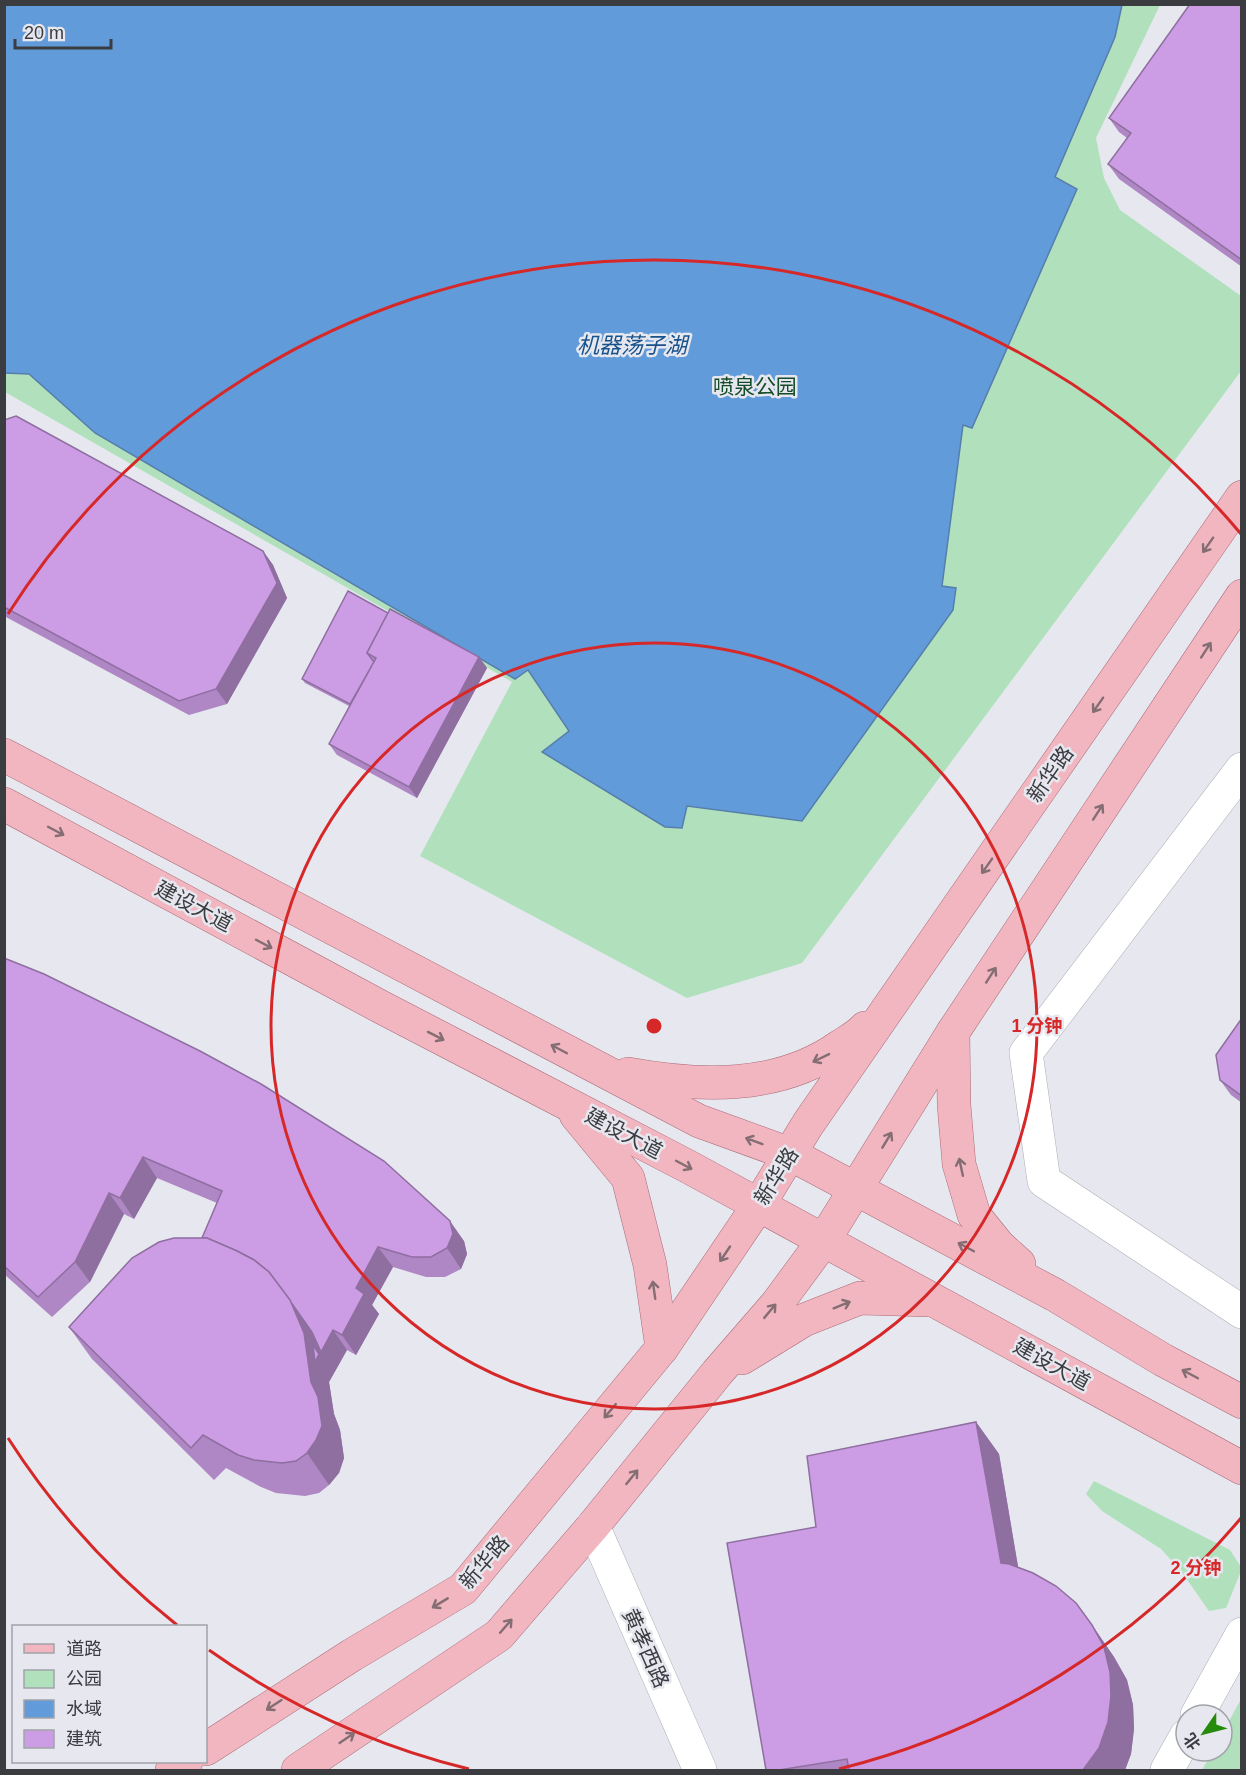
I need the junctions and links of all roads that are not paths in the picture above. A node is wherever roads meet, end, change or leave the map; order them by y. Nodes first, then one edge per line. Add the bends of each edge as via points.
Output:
1 (1242, 497) edge
2 (1242, 596) edge
3 (4, 755) edge
4 (1242, 769) edge
5 (4, 804) edge
6 (910, 977) junction
7 (953, 1032) junction
8 (597, 1069) junction
9 (566, 1103) junction
10 (790, 1154) junction
11 (856, 1190) junction
12 (758, 1206) junction
13 (824, 1240) junction
14 (1055, 1294) junction
15 (935, 1301) junction
16 (1242, 1312) edge
17 (662, 1348) junction
18 (717, 1372) junction
19 (1242, 1402) edge
20 (1242, 1468) edge
21 (593, 1526) junction
22 (1242, 1634) edge
23 (1204, 1703) edge
24 (207, 1748) edge
25 (298, 1770) edge
26 (700, 1770) edge

1 -> 6 main road, 新华路
7 -> 2 main road
8 -> 3 main road
4 - 16 street via 1026,1053 1044,1181
5 -> 9 main road, 建设大道
6 -> 8 main road via 861,1032 824,1058 769,1078 713,1084 663,1081
6 - 10 main road, 新华路
11 -> 7 main road
14 -> 7 main road via 999,1246 974,1215 959,1164
10 -> 8 main road via 699,1121
9 -> 12 main road, 建设大道
17 -> 9 main road via 650,1264 628,1178
10 - 11 main road
10 - 12 main road, 新华路
11 - 13 main road
14 -> 11 main road
12 - 13 main road, 建设大道
12 -> 17 main road, 新华路
13 - 15 main road, 建设大道
18 -> 13 main road via 776,1305
19 -> 14 main road via 1163,1360
18 -> 15 main road via 804,1320 860,1298
15 - 20 main road, 建设大道
17 -> 24 main road, 新华路 via 463,1589
21 -> 18 main road
25 -> 21 main road via 499,1635
21 - 26 street, 黄孝西路
22 - 23 street

